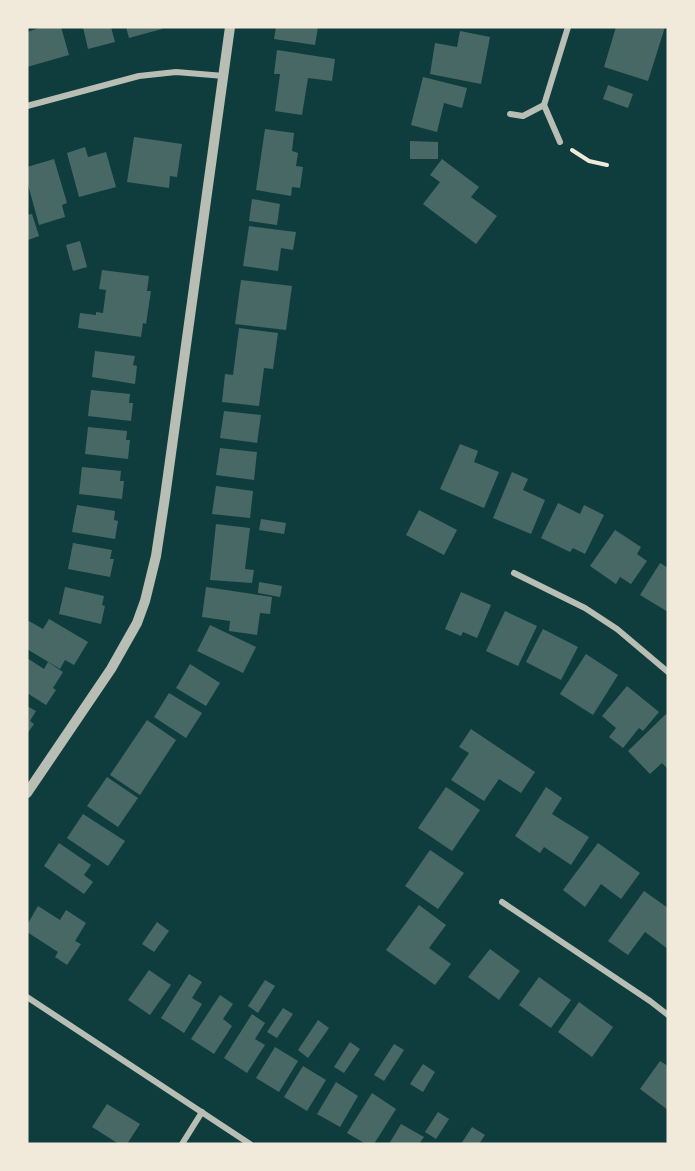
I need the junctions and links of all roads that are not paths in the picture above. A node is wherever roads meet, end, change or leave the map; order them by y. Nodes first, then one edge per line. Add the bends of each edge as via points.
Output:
1 (230, 27) edge
2 (568, 27) edge
3 (224, 76) junction
4 (544, 105) junction
5 (27, 106) edge
6 (510, 114) dead end
7 (560, 142) road end
8 (514, 573) dead end
9 (668, 672) edge
10 (27, 793) edge
11 (502, 902) dead end
12 (27, 997) edge
13 (668, 1015) edge
14 (202, 1112) junction
15 (182, 1144) edge
16 (250, 1144) edge

1 - 3 street
2 - 4 street
3 - 5 street via 176,72 139,75
3 - 10 street via 165,497 145,601 111,669
4 - 6 street via 523,116
4 - 7 street
8 - 9 street via 585,608
11 - 13 street
12 - 14 street
14 - 15 street
14 - 16 street

